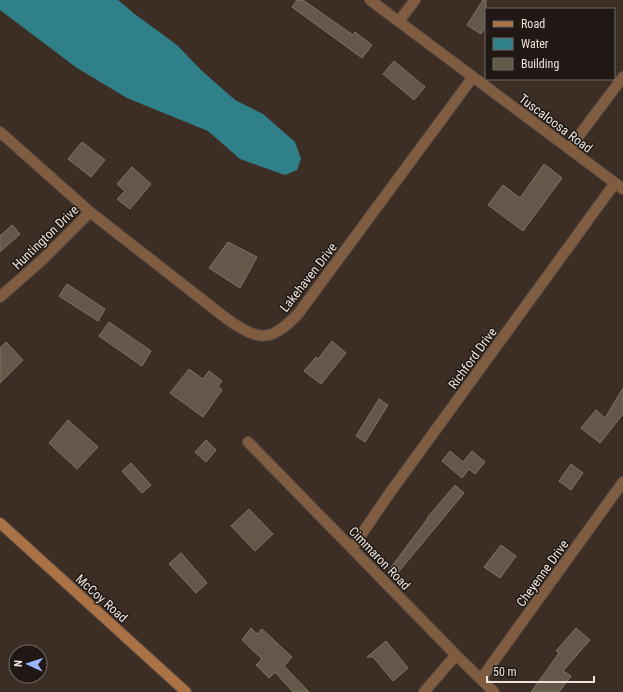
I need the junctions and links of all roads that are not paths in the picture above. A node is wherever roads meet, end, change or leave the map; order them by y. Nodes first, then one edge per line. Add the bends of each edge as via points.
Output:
1 (370, 0) edge
2 (415, 0) edge
3 (399, 21) junction
4 (473, 77) junction
5 (623, 77) edge
6 (0, 132) edge
7 (569, 149) junction
8 (619, 186) edge
9 (90, 212) junction
10 (0, 297) edge
11 (248, 442) dead end
12 (623, 482) edge
13 (0, 523) edge
14 (352, 548) junction
15 (456, 655) junction
16 (481, 679) junction
17 (186, 692) edge
18 (424, 692) edge
19 (494, 692) edge

1 - 3 street
2 - 3 street
3 - 4 street
4 - 7 street, Tuscaloosa Road
4 - 9 street, Lakehaven Drive via 298,314 275,334 254,335 242,329
5 - 7 street
6 - 9 street, Lakehaven Drive
7 - 8 street, Tuscaloosa Road
8 - 14 street, Richford Drive via 389,494
9 - 10 street, Huntington Drive
11 - 14 street, Cimmaron Road
12 - 16 street, Cheyenne Drive
13 - 17 main road, McCoy Road
14 - 15 street, Cimmaron Road
15 - 16 street, Cimmaron Road
15 - 18 street
16 - 19 street, Cimmaron Road

